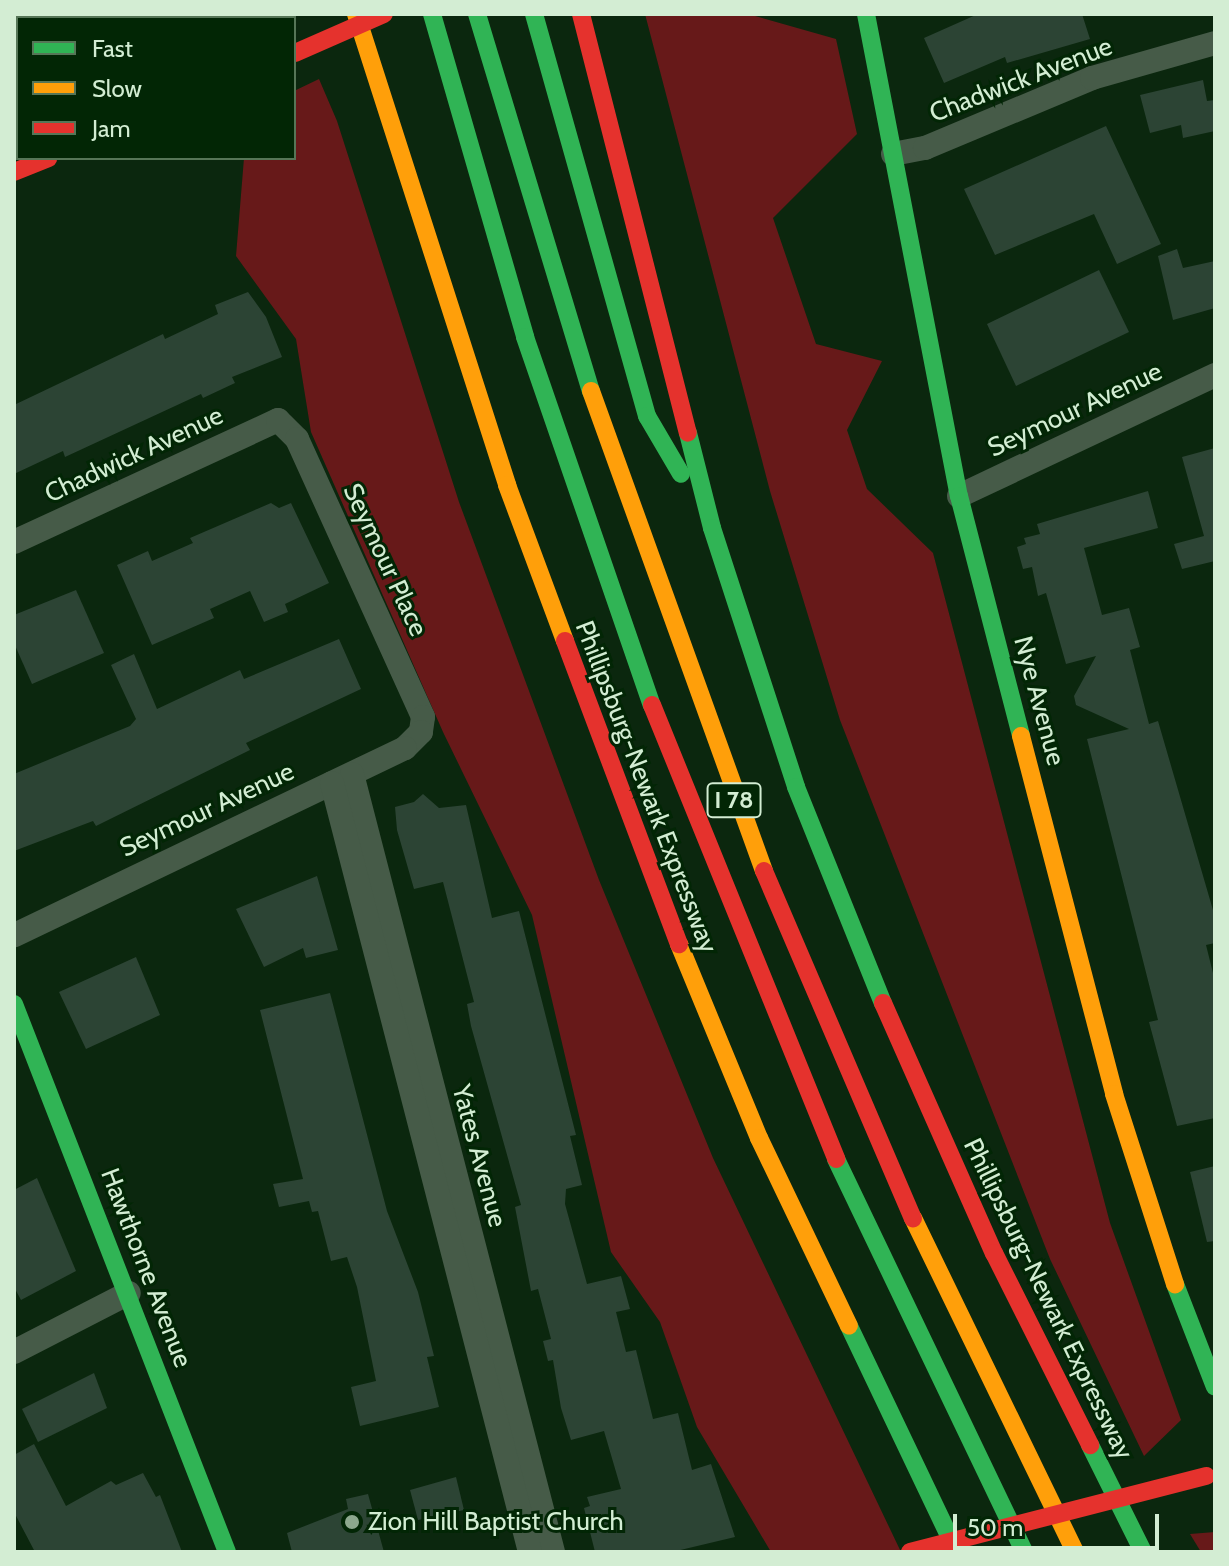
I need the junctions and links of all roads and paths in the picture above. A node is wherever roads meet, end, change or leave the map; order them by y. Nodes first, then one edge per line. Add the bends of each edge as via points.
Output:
1 (356, 14) edge
2 (364, 14) edge
3 (384, 14) edge
4 (431, 14) edge
5 (477, 14) edge
6 (534, 14) edge
7 (581, 14) edge
8 (866, 14) edge
9 (1215, 43) edge
10 (296, 52) edge
11 (389, 117) junction
12 (893, 154) junction
13 (43, 160) edge
14 (14, 172) edge
15 (1215, 375) edge
16 (278, 420) joint
17 (959, 496) junction
18 (712, 528) junction
19 (14, 542) edge
20 (421, 732) joint
21 (342, 778) junction
22 (14, 935) edge
23 (14, 1004) edge
24 (129, 1293) junction
25 (14, 1352) edge
26 (1215, 1387) edge
27 (1210, 1475) edge
28 (227, 1552) edge
29 (530, 1552) edge
30 (553, 1552) edge
31 (910, 1552) edge
32 (957, 1552) edge
33 (1024, 1552) edge
34 (1075, 1552) edge
35 (1143, 1552) edge

1 - 11 main road, Phillipsburg-Newark Expressway
2 - 11 main road
3 - 10 main road, bridge
4 - 33 main road, Phillipsburg-Newark Expressway / I 78 via 587,529 696,824 852,1195
5 - 34 main road, I 78 via 607,443 737,806 893,1177
6 - 18 main road via 647,416
7 - 18 main road, Phillipsburg-Newark Expressway / I 78
8 - 12 main road, Nye Avenue
9 - 12 street, Chadwick Avenue via 1092,78 925,148
11 - 32 main road, Phillipsburg-Newark Expressway via 535,568 677,941 806,1242
12 - 17 main road, Nye Avenue
13 - 14 main road
15 - 17 street, Seymour Avenue
16 - 19 street, Chadwick Avenue
16 - 20 street, Seymour Place via 297,439 419,700
17 - 26 main road, Nye Avenue via 1114,1094 1184,1312
18 - 35 main road, Phillipsburg-Newark Expressway / I 78 via 796,787 873,982 994,1253
20 - 21 street, Seymour Avenue via 405,748
21 - 22 street, Seymour Avenue
21 - 29 street, Yates Avenue
21 - 30 street, Yates Avenue
23 - 24 main road, Hawthorne Avenue
24 - 25 street
24 - 28 main road, Hawthorne Avenue
27 - 31 main road, bridge

